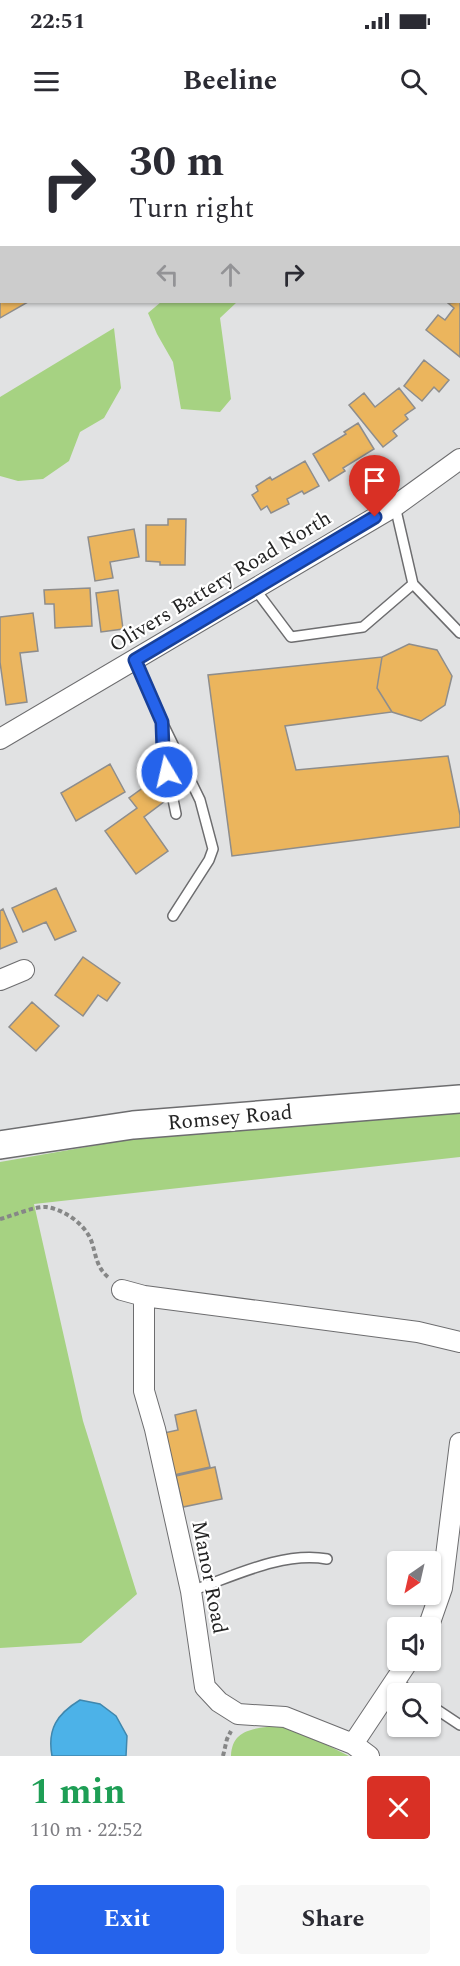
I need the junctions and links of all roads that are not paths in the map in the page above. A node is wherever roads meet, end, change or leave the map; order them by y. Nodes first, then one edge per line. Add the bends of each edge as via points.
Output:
1 (460, 459) edge
2 (395, 506) junction
3 (412, 584) junction
4 (255, 589) junction
5 (460, 633) edge
6 (135, 660) junction
7 (162, 722) junction
8 (0, 739) edge
9 (176, 814) dead end
10 (173, 915) dead end
11 (24, 970) dead end
12 (0, 980) edge
13 (460, 1099) edge
14 (0, 1145) edge
15 (122, 1290) road end
16 (144, 1296) junction
17 (460, 1342) edge
18 (460, 1443) edge
19 (327, 1559) dead end
20 (191, 1591) junction
21 (432, 1617) edge
22 (402, 1671) edge
23 (396, 1682) joint
24 (441, 1712) edge
25 (460, 1725) edge
26 (353, 1744) junction
27 (369, 1756) edge

1 - 2 street, Olivers Battery Road North
2 - 3 lane
2 - 4 street, Olivers Battery Road North
3 - 4 lane via 363,627 291,637
3 - 5 lane
4 - 6 street, Olivers Battery Road North
6 - 7 lane
6 - 8 street, Olivers Battery Road North
7 - 9 lane via 163,750
7 - 10 lane via 200,800 213,849
11 - 12 street
13 - 14 main road, Romsey Road via 133,1125
15 - 16 street
16 - 17 street via 418,1332
16 - 20 street, Manor Road via 144,1391
18 - 21 street via 442,1588
19 - 20 lane via 310,1556 269,1564
20 - 26 street, Manor Road via 206,1687 219,1702 238,1714 285,1717
22 - 23 street
23 - 26 street
24 - 25 lane
26 - 27 street, Manor Road

